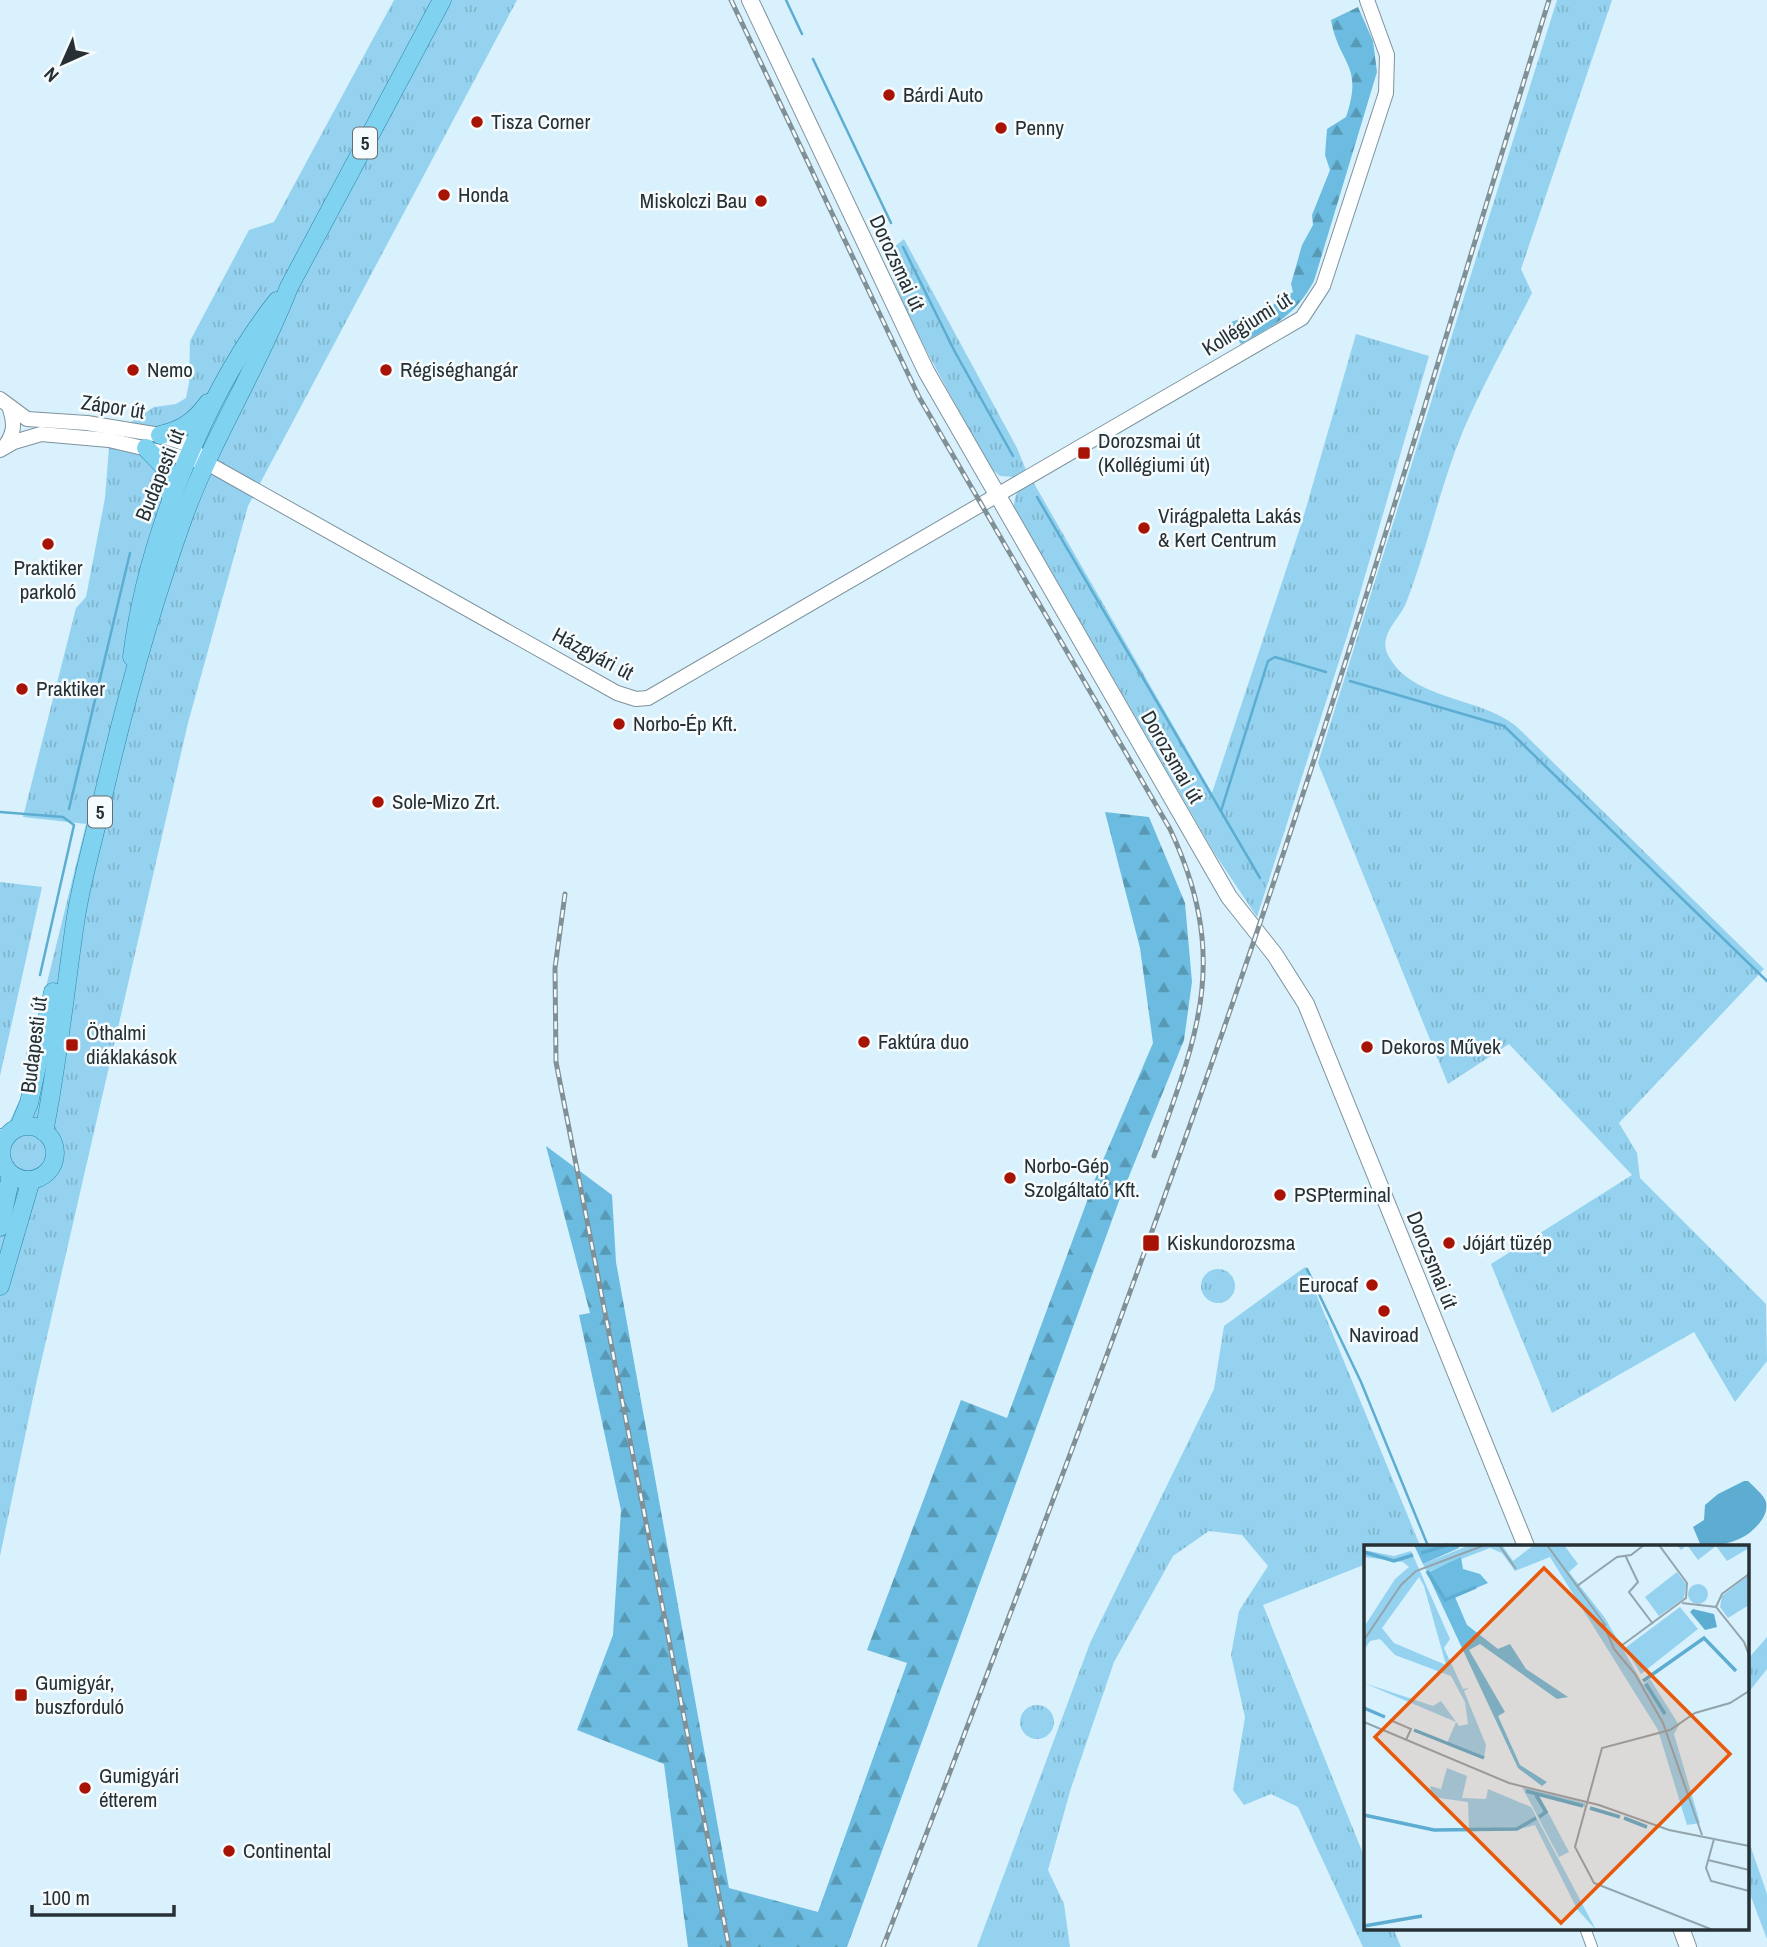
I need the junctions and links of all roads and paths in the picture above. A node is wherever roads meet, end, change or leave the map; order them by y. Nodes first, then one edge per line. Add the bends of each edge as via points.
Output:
1 (442, 0) edge
2 (750, 0) edge
3 (1367, 0) edge
4 (289, 287) junction
5 (226, 382) junction
6 (5, 404) edge
7 (160, 435) junction
8 (3, 448) edge
9 (146, 449) junction
10 (191, 454) junction
11 (206, 463) junction
12 (996, 496) junction
13 (172, 500) junction
14 (126, 702) junction
15 (75, 922) junction
16 (44, 1132) junction
17 (9, 1133) edge
18 (0, 1156) edge
19 (11, 1175) junction
20 (31, 1180) junction
21 (0, 1227) edge
22 (0, 1286) edge
23 (1526, 1545) edge
24 (1586, 1930) edge
25 (1682, 1930) edge
26 (1592, 1947) edge
27 (1688, 1947) edge

1 - 4 main road, Budapesti út / 5
2 - 12 main road, Dorozsmai út via 896,310
3 - 12 street, Kollégiumi út via 1385,42 1387,84 1323,286 1311,308 1280,333
4 - 5 main road, Budapesti út / 5 via 256,328
4 - 11 main road, Budapesti út / 5 via 270,336
5 - 7 main road via 185,428
5 - 10 main road, Budapesti út / 5
6 - 7 street, Zápor út via 27,419 87,422
6 - 8 street, Zápor út via 14,421 12,436
7 - 10 street, Zápor út
8 - 9 street, Zápor út via 41,434 109,440
9 - 10 street, Zápor út
9 - 13 main road via 166,469
10 - 11 street, Zápor út
10 - 13 main road, Budapesti út / 5
11 - 12 street, Házgyári út via 617,693 636,699 654,695
11 - 14 main road, Budapesti út / 5 via 185,514
12 - 23 main road, Dorozsmai út via 1229,897 1306,1004
13 - 14 main road, Budapesti út / 5 via 137,618
14 - 15 main road, Budapesti út / 5
15 - 16 main road, Budapesti út / 5 via 59,1056
15 - 17 main road, Budapesti út / 5 via 63,950 29,1103
16 - 17 main road via 33,1126
16 - 20 main road, Budapesti út / 5 via 55,1150 54,1161 41,1177
17 - 18 main road, Budapesti út / 5
18 - 19 main road, Budapesti út / 5
19 - 20 main road
19 - 21 main road
20 - 22 main road, Budapesti út / 5
24 - 26 street
25 - 27 main road

